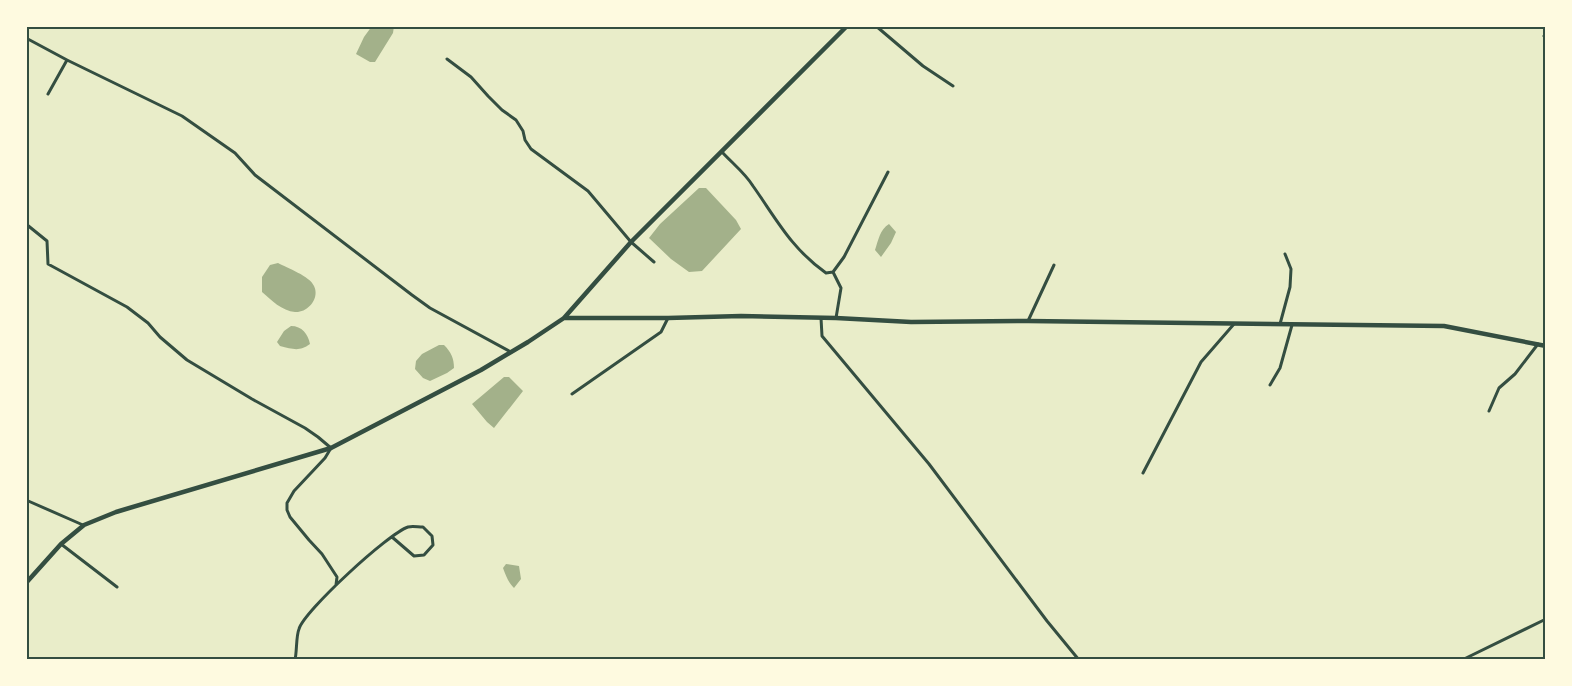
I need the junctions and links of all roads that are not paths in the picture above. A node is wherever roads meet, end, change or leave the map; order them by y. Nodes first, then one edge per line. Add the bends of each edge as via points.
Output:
1 (847, 26) edge
2 (876, 26) edge
3 (26, 38) edge
4 (447, 59) dead end
5 (67, 60) junction
6 (953, 86) dead end
7 (48, 94) dead end
8 (722, 152) junction
9 (888, 172) dead end
10 (26, 224) edge
11 (631, 242) junction
12 (1285, 254) dead end
13 (654, 262) dead end
14 (1054, 265) dead end
15 (832, 272) junction
16 (564, 318) junction
17 (668, 318) junction
18 (821, 318) junction
19 (836, 318) junction
20 (1028, 321) junction
21 (1234, 324) junction
22 (1280, 324) junction
23 (1292, 324) junction
24 (1538, 344) junction
25 (1546, 346) edge
26 (512, 352) junction
27 (1270, 385) dead end
28 (572, 394) dead end
29 (1490, 411) dead end
30 (331, 448) junction
31 (1143, 473) dead end
32 (26, 500) edge
33 (84, 525) junction
34 (392, 537) junction
35 (61, 544) junction
36 (26, 583) edge
37 (336, 585) junction
38 (117, 588) dead end
39 (1546, 619) edge
40 (295, 660) edge
41 (1079, 660) edge
42 (1462, 660) edge

1 - 8 main road
2 - 6 street via 923,66
3 - 5 street
4 - 11 street via 516,120 531,149 588,191
5 - 7 street
5 - 26 street via 182,116 430,308
8 - 11 main road
8 - 15 street via 752,184 792,244 826,274
9 - 15 street via 844,256
10 - 30 street via 47,241 48,264 127,307 188,360 305,428
11 - 13 street
11 - 16 main road
12 - 22 street via 1291,269 1290,287
14 - 20 street
15 - 19 street via 841,288
16 - 17 main road
16 - 26 main road
17 - 18 main road
17 - 28 street via 662,332
18 - 19 main road
18 - 41 street via 822,336 929,464
19 - 20 main road via 911,322
20 - 21 main road
21 - 22 main road
21 - 31 street via 1201,362
22 - 23 main road
23 - 24 main road via 1444,326
23 - 27 street via 1280,368
24 - 25 main road
24 - 29 street via 1515,374 1499,388
26 - 30 main road
30 - 33 main road via 116,512
30 - 37 street via 294,491 287,510 322,554 337,577
32 - 33 street
33 - 35 main road
34 - 34 street via 414,556 424,555 433,545 432,536 423,527 408,527
34 - 37 street
35 - 36 main road
35 - 38 street
37 - 40 street via 308,614 299,629
39 - 42 street

